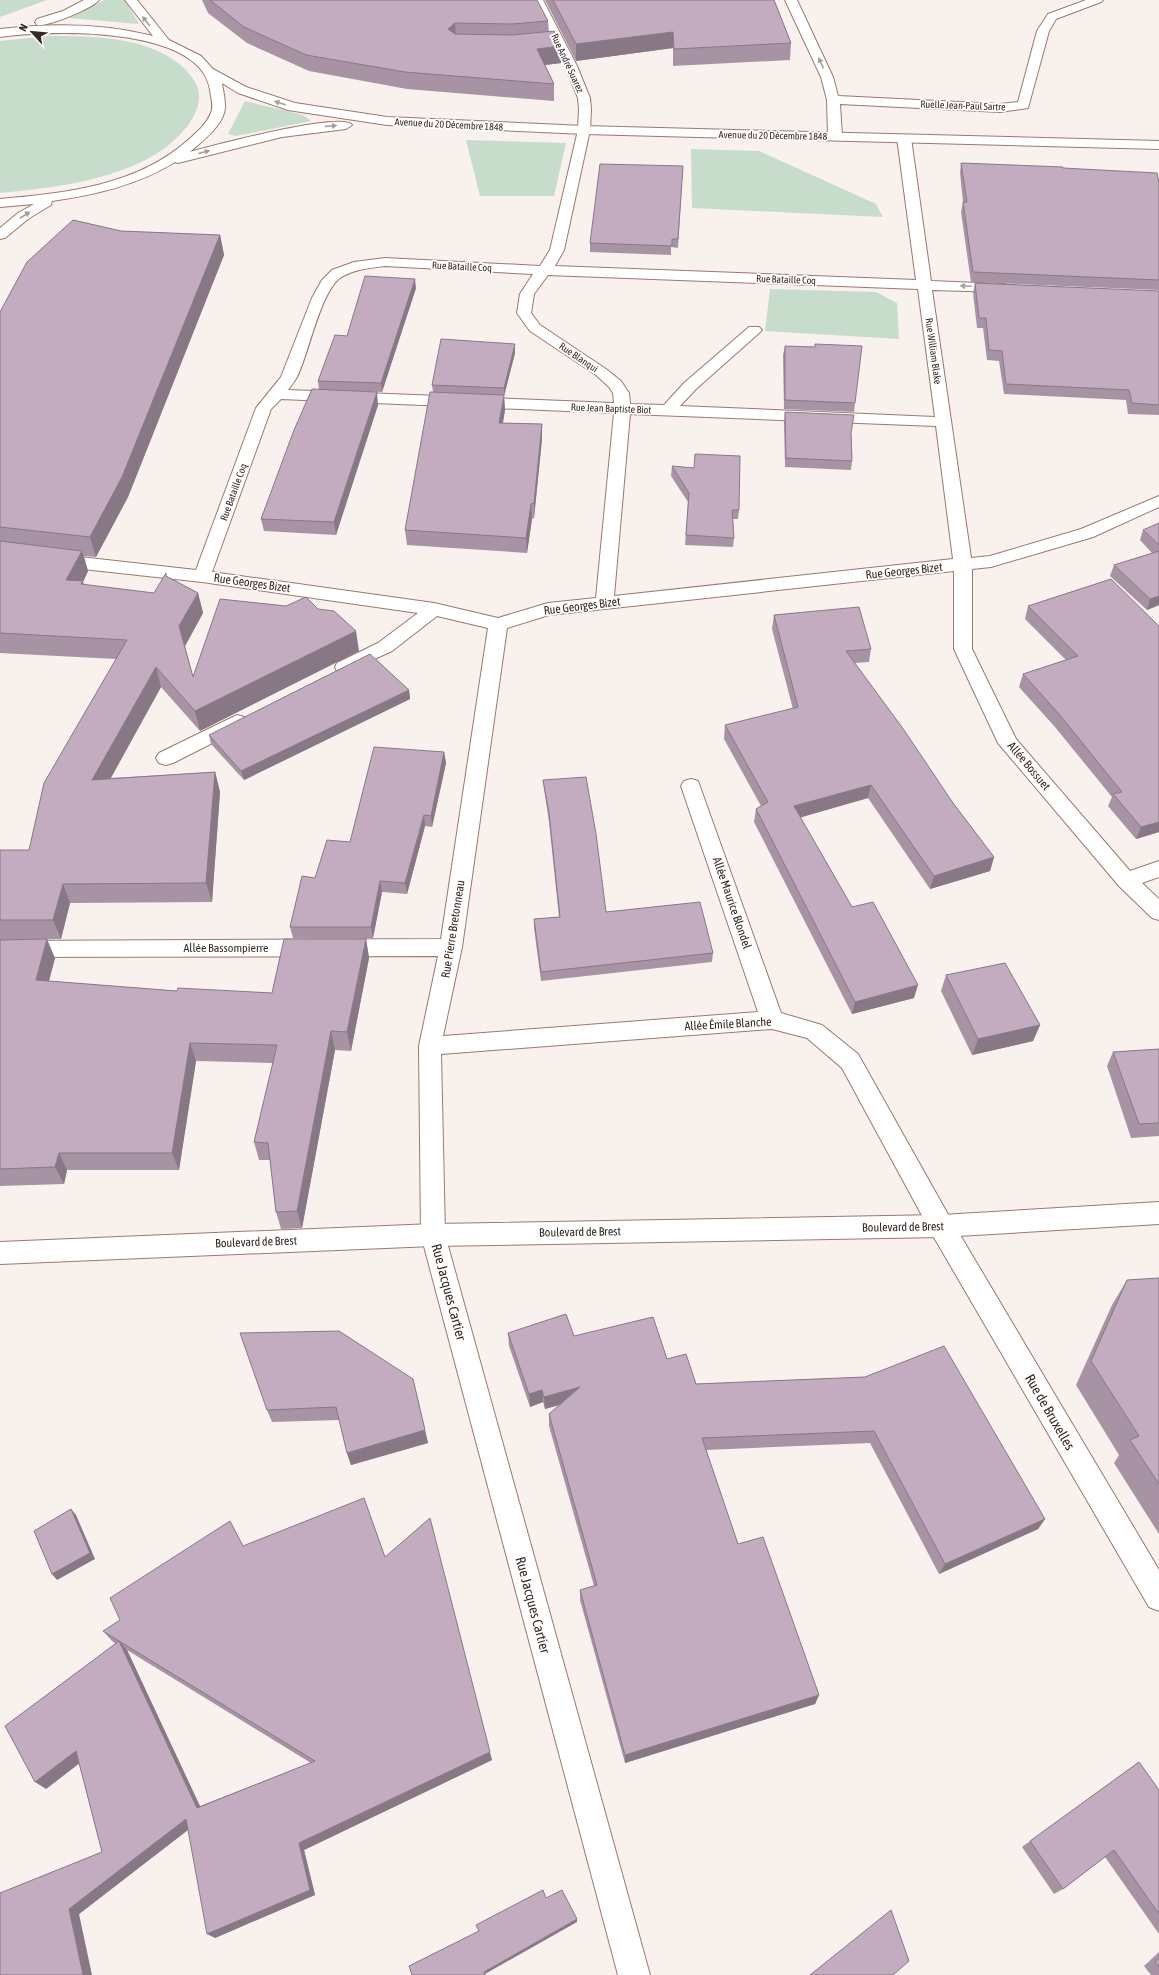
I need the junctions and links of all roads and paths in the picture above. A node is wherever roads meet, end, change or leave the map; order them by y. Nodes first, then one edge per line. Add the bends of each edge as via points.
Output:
1 (93, 0) edge
2 (131, 0) edge
3 (537, 0) edge
4 (791, 0) edge
5 (1097, 0) edge
6 (4, 32) edge
7 (163, 41) junction
8 (559, 42) junction
9 (543, 43) edge
10 (212, 72) junction
11 (833, 100) junction
12 (387, 121) junction
13 (584, 130) junction
14 (835, 136) junction
15 (904, 138) junction
16 (1159, 145) edge
17 (166, 162) junction
18 (52, 199) junction
19 (0, 204) edge
20 (0, 235) edge
21 (543, 270) junction
22 (924, 284) junction
23 (1018, 289) edge
24 (754, 330) dead end
25 (278, 394) junction
26 (622, 409) junction
27 (668, 409) junction
28 (944, 422) junction
29 (1159, 501) edge
30 (0, 554) edge
31 (963, 565) junction
32 (202, 576) junction
33 (604, 604) junction
34 (434, 609) junction
35 (498, 624) junction
36 (328, 675) edge
37 (251, 715) edge
38 (166, 758) dead end
39 (692, 786) dead end
40 (1159, 869) edge
41 (1126, 880) junction
42 (1159, 912) edge
43 (451, 947) junction
44 (0, 949) edge
45 (772, 1020) junction
46 (430, 1046) junction
47 (1159, 1213) edge
48 (941, 1226) junction
49 (433, 1235) junction
50 (0, 1253) edge
51 (1159, 1597) edge
52 (634, 1975) edge

1 - 6 street via 52,19
7 -> 2 street
3 - 8 street, Rue André Suarez
11 -> 4 street via 827,76
5 - 11 street, Ruelle Jean-Paul Sartre via 1052,17 1042,32 1024,105 1000,108
6 - 7 street via 70,28 117,31
7 - 10 street, Avenue du 20 Décembre 1848 via 192,55
8 - 9 street
8 - 13 street, Rue André Suarez via 584,98
12 -> 10 street, Avenue du 20 Décembre 1848 via 293,107 242,90
10 - 17 street via 219,89 219,107 210,126 192,144
11 - 14 street
12 - 13 street, Avenue du 20 Décembre 1848
17 -> 12 street, Avenue du 20 Décembre 1848 via 312,127
13 - 14 street, Avenue du 20 Décembre 1848
13 - 21 street, Rue Blanqui via 556,250
14 - 15 street, Avenue du 20 Décembre 1848
15 - 16 street, Avenue du 20 Décembre 1848
15 - 22 street, Rue William Blake
17 - 18 street via 121,182
18 - 19 street
20 -> 18 street via 22,216
21 - 22 street, Rue Bataille Coq
21 - 25 street, Rue Bataille Coq via 385,262 354,266 337,273 327,283 319,298 289,377
21 - 26 street, Rue Blanqui via 526,295 524,313 527,320 614,384 621,393
23 -> 22 street, Rue Bataille Coq
22 - 28 street, Rue William Blake
24 - 27 street via 690,386
25 - 26 street, Rue Jean Baptiste Biot
25 - 32 street, Rue Bataille Coq via 264,408
26 - 27 street, Rue Jean Baptiste Biot
26 - 33 street, Rue Blanqui
27 - 28 street, Rue Jean Baptiste Biot
28 - 31 street, Rue William Blake
29 - 31 street, Rue Georges Bizet via 1087,533 991,561
30 - 32 street, Rue Georges Bizet
31 - 33 street, Rue Georges Bizet
31 - 41 street, Allée Bossuet via 963,649 1008,743
32 - 34 street, Rue Georges Bizet
33 - 35 street, Rue Georges Bizet via 548,609
34 - 35 street, Rue Georges Bizet
34 - 36 street via 385,647
35 - 43 street, Rue Pierre Bretonneau
37 - 38 street
39 - 45 street, Allée Maurice Blondel
40 - 41 street
41 - 42 street, Allée Bossuet
43 - 44 street, Allée Bassompierre
43 - 46 street, Rue Pierre Bretonneau
45 - 46 street, Allée Émile Blanche
45 - 48 street, Allée Émile Blanche via 814,1031 850,1061
46 - 49 street, Rue Pierre Bretonneau
47 - 48 street, Boulevard de Brest
48 - 49 street, Boulevard de Brest
48 - 51 street, Rue de Bruxelles
49 - 50 street, Boulevard de Brest
49 - 52 street, Rue Jacques Cartier

